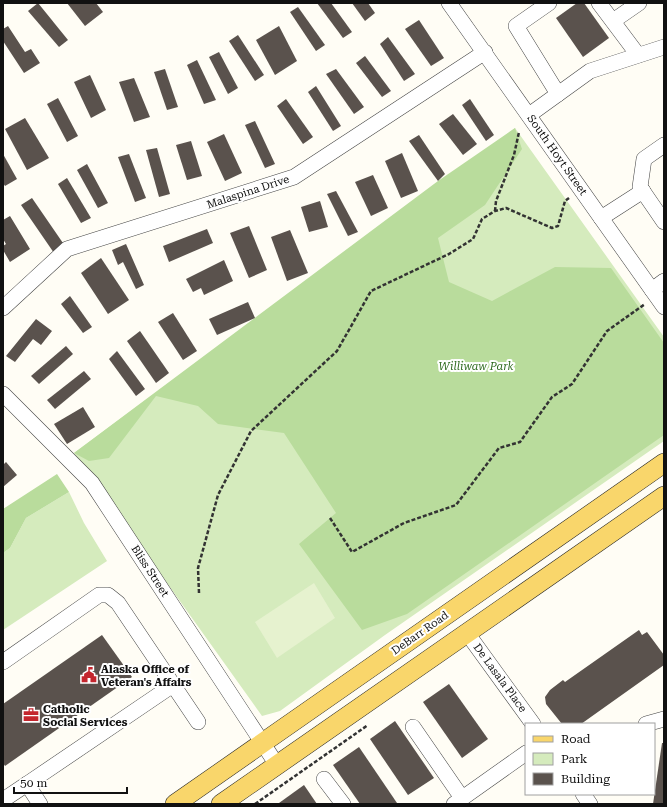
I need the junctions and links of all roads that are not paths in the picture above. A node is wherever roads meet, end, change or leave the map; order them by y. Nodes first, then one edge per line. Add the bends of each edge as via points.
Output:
1 (549, 3) edge
2 (600, 3) edge
3 (639, 3) edge
4 (457, 6) edge
5 (613, 22) junction
6 (664, 47) edge
7 (485, 52) junction
8 (638, 56) junction
9 (558, 94) junction
10 (528, 115) junction
11 (664, 145) edge
12 (642, 191) junction
13 (659, 204) edge
14 (601, 218) junction
15 (664, 222) edge
16 (659, 294) edge
17 (3, 308) edge
18 (3, 394) edge
19 (664, 463) edge
20 (664, 496) edge
21 (467, 633) junction
22 (3, 662) edge
23 (173, 684) junction
24 (664, 719) edge
25 (198, 722) dead end
26 (532, 723) edge
27 (650, 723) edge
28 (413, 727) dead end
29 (263, 742) junction
30 (525, 754) edge
31 (277, 764) junction
32 (324, 779) dead end
33 (27, 784) junction
34 (584, 795) edge
35 (3, 800) edge
36 (458, 801) edge
37 (40, 804) edge
38 (175, 804) edge
39 (221, 804) edge
40 (343, 804) edge
41 (590, 804) edge

1 - 9 street via 516,26
2 - 5 street
3 - 5 street
4 - 7 street, South Hoyt Street
5 - 8 street
6 - 8 street
7 - 10 street, South Hoyt Street
7 - 17 street, Malaspina Drive via 294,178 67,249
8 - 9 street via 590,71
9 - 10 street
10 - 14 street, South Hoyt Street
11 - 12 street via 644,159 640,187
12 - 13 street
12 - 14 street
13 - 15 street
14 - 16 street, South Hoyt Street
18 - 29 street, Bliss Street via 92,483
19 - 29 main road, DeBarr Road
20 - 21 main road
21 - 26 street, De Lasala Place
21 - 31 main road
22 - 23 street via 99,595 108,595 118,603
23 - 25 street
23 - 33 street
24 - 27 street
28 - 36 street
29 - 31 street, Bliss Street
29 - 38 main road, DeBarr Road
30 - 36 street
31 - 39 main road
32 - 40 street
33 - 35 street
33 - 37 street
34 - 41 street

